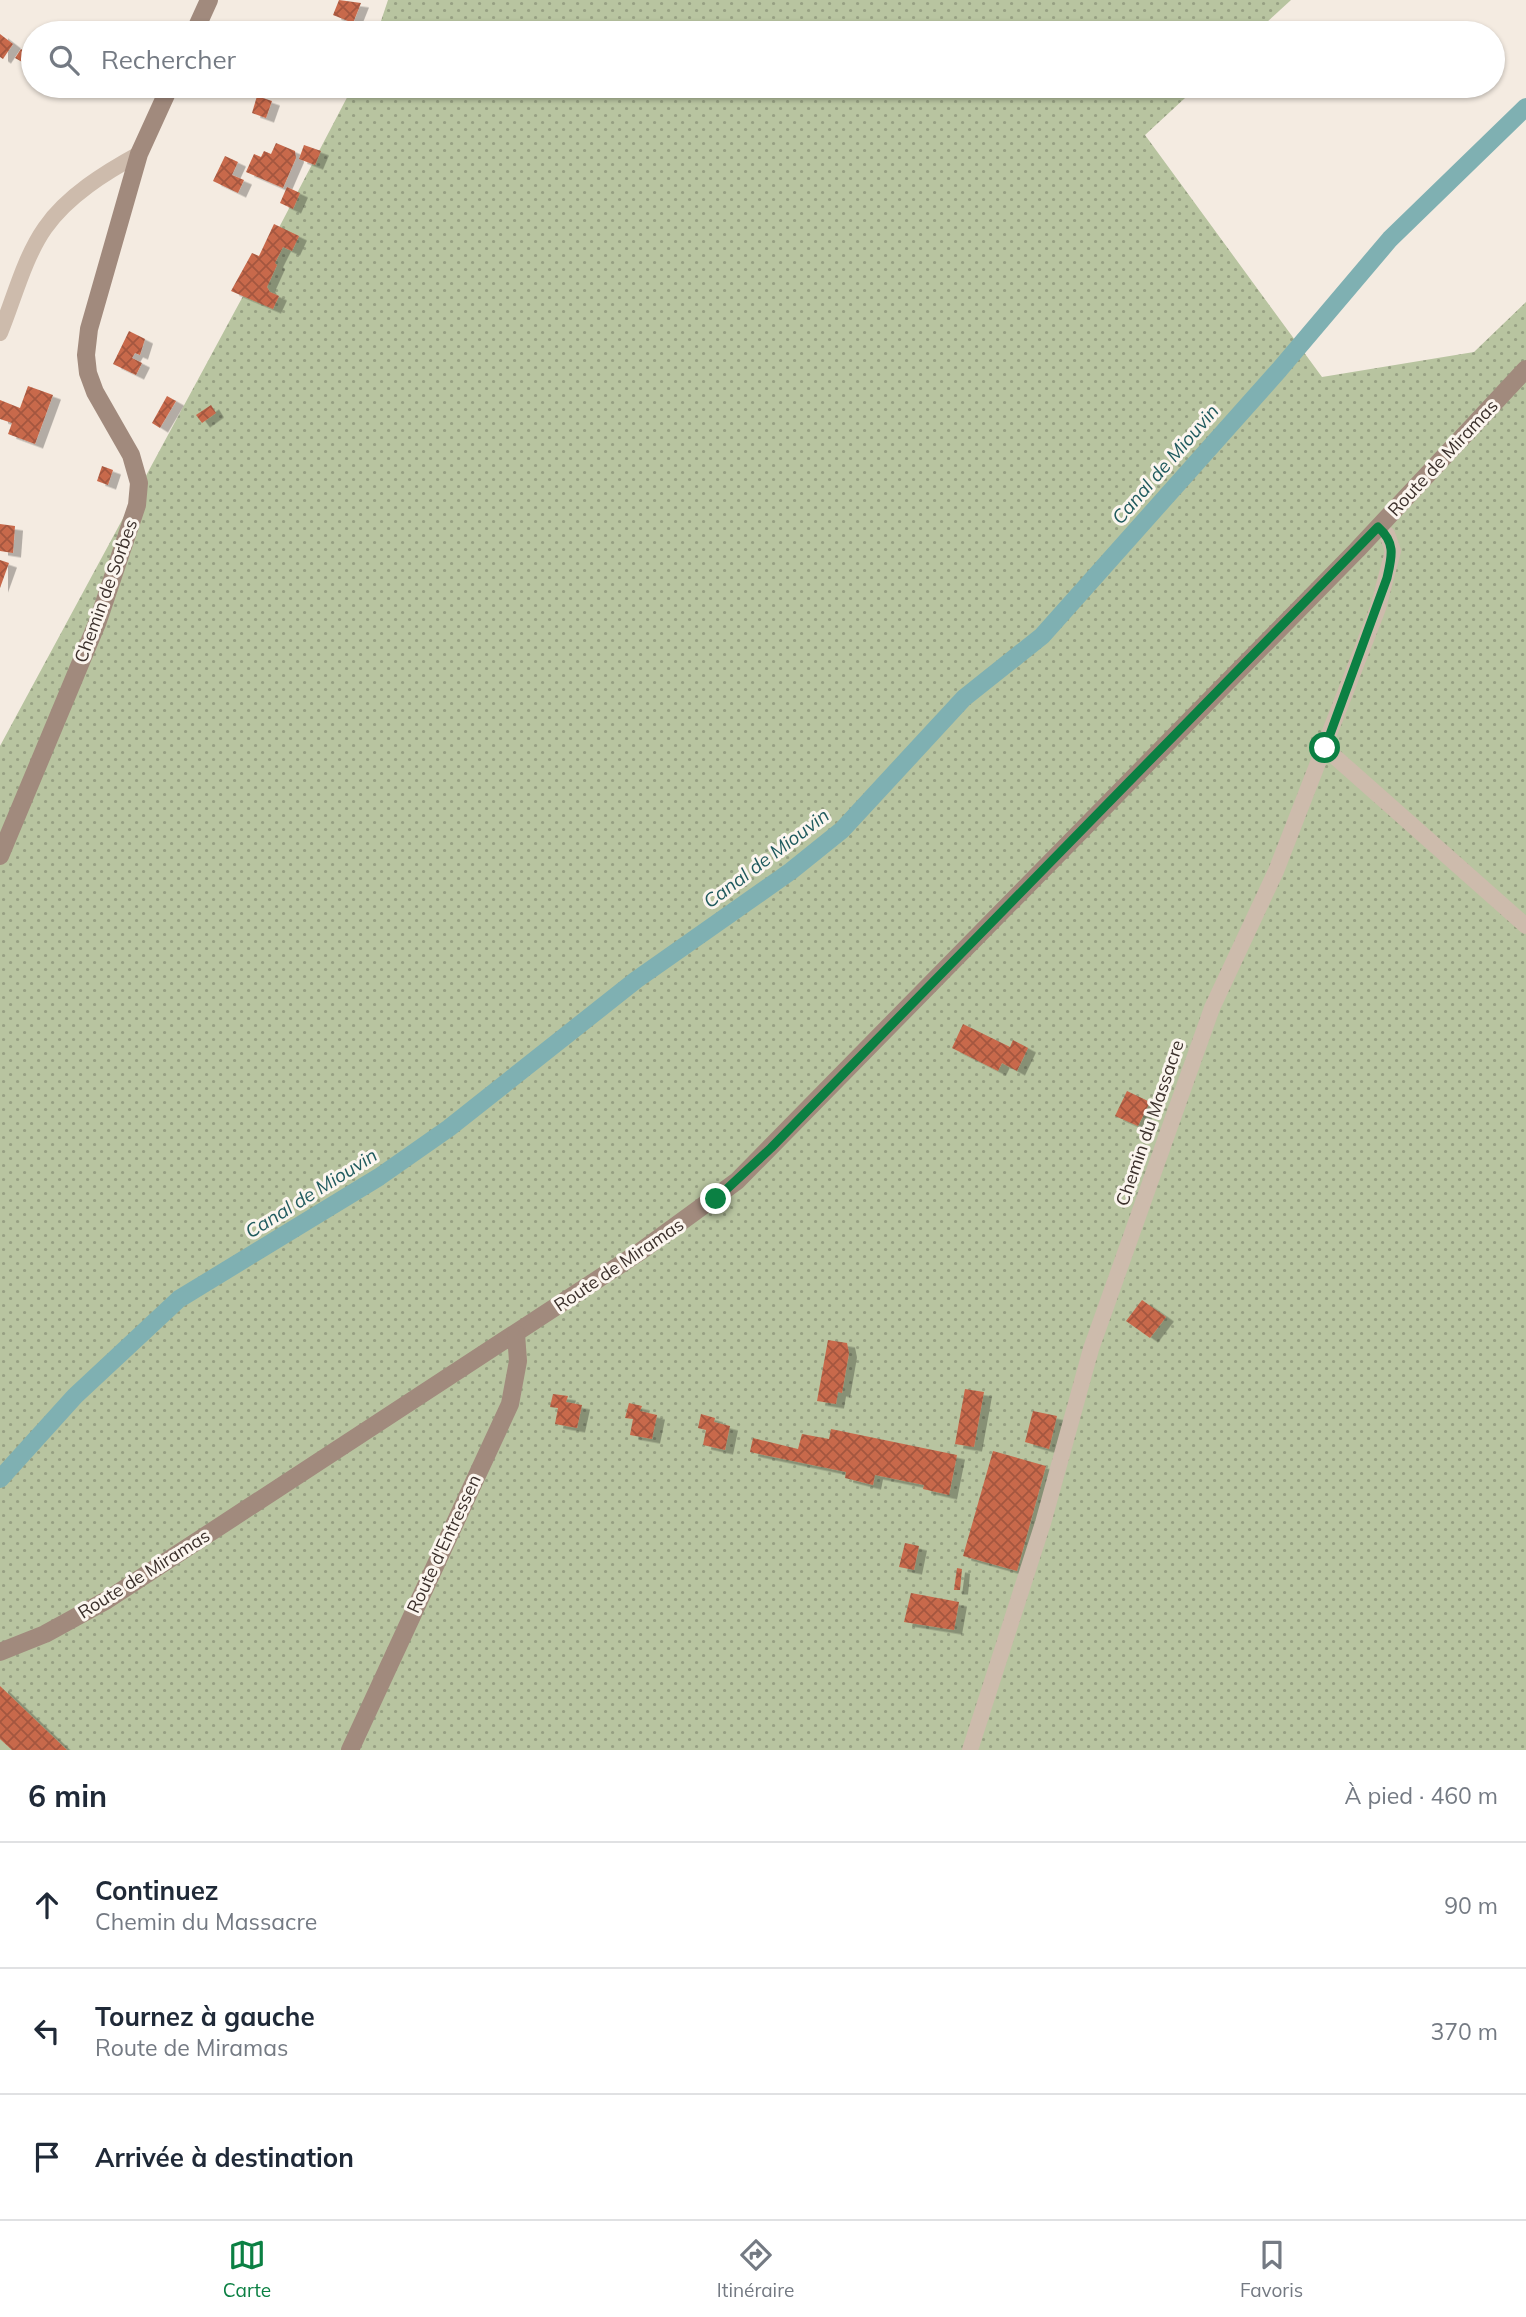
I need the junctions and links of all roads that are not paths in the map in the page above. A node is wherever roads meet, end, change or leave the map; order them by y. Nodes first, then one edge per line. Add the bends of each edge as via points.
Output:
1 (209, 0) edge
2 (199, 21) edge
3 (165, 98) edge
4 (139, 154) junction
5 (0, 333) edge
6 (1526, 369) edge
7 (1378, 527) junction
8 (1325, 748) junction
9 (0, 856) edge
10 (1526, 926) edge
11 (516, 1334) junction
12 (0, 1652) edge
13 (350, 1750) edge
14 (970, 1750) edge

1 - 2 main road
3 - 4 main road, Chemin de Sorbes
4 - 5 street via 63,208 47,226
4 - 9 main road, Chemin de Sorbes via 89,329 86,355 95,393 136,470 137,505 98,621
6 - 7 main road, Route de Miramas
7 - 8 street, Chemin du Massacre via 1387,534 1394,551
7 - 11 main road, Route de Miramas via 737,1181
8 - 10 street
8 - 14 street, Chemin du Massacre via 1276,871 1207,1020 1091,1349 1043,1523
11 - 12 main road, Route de Miramas via 107,1600
11 - 13 main road, Route d'Entressen via 517,1361 509,1404

